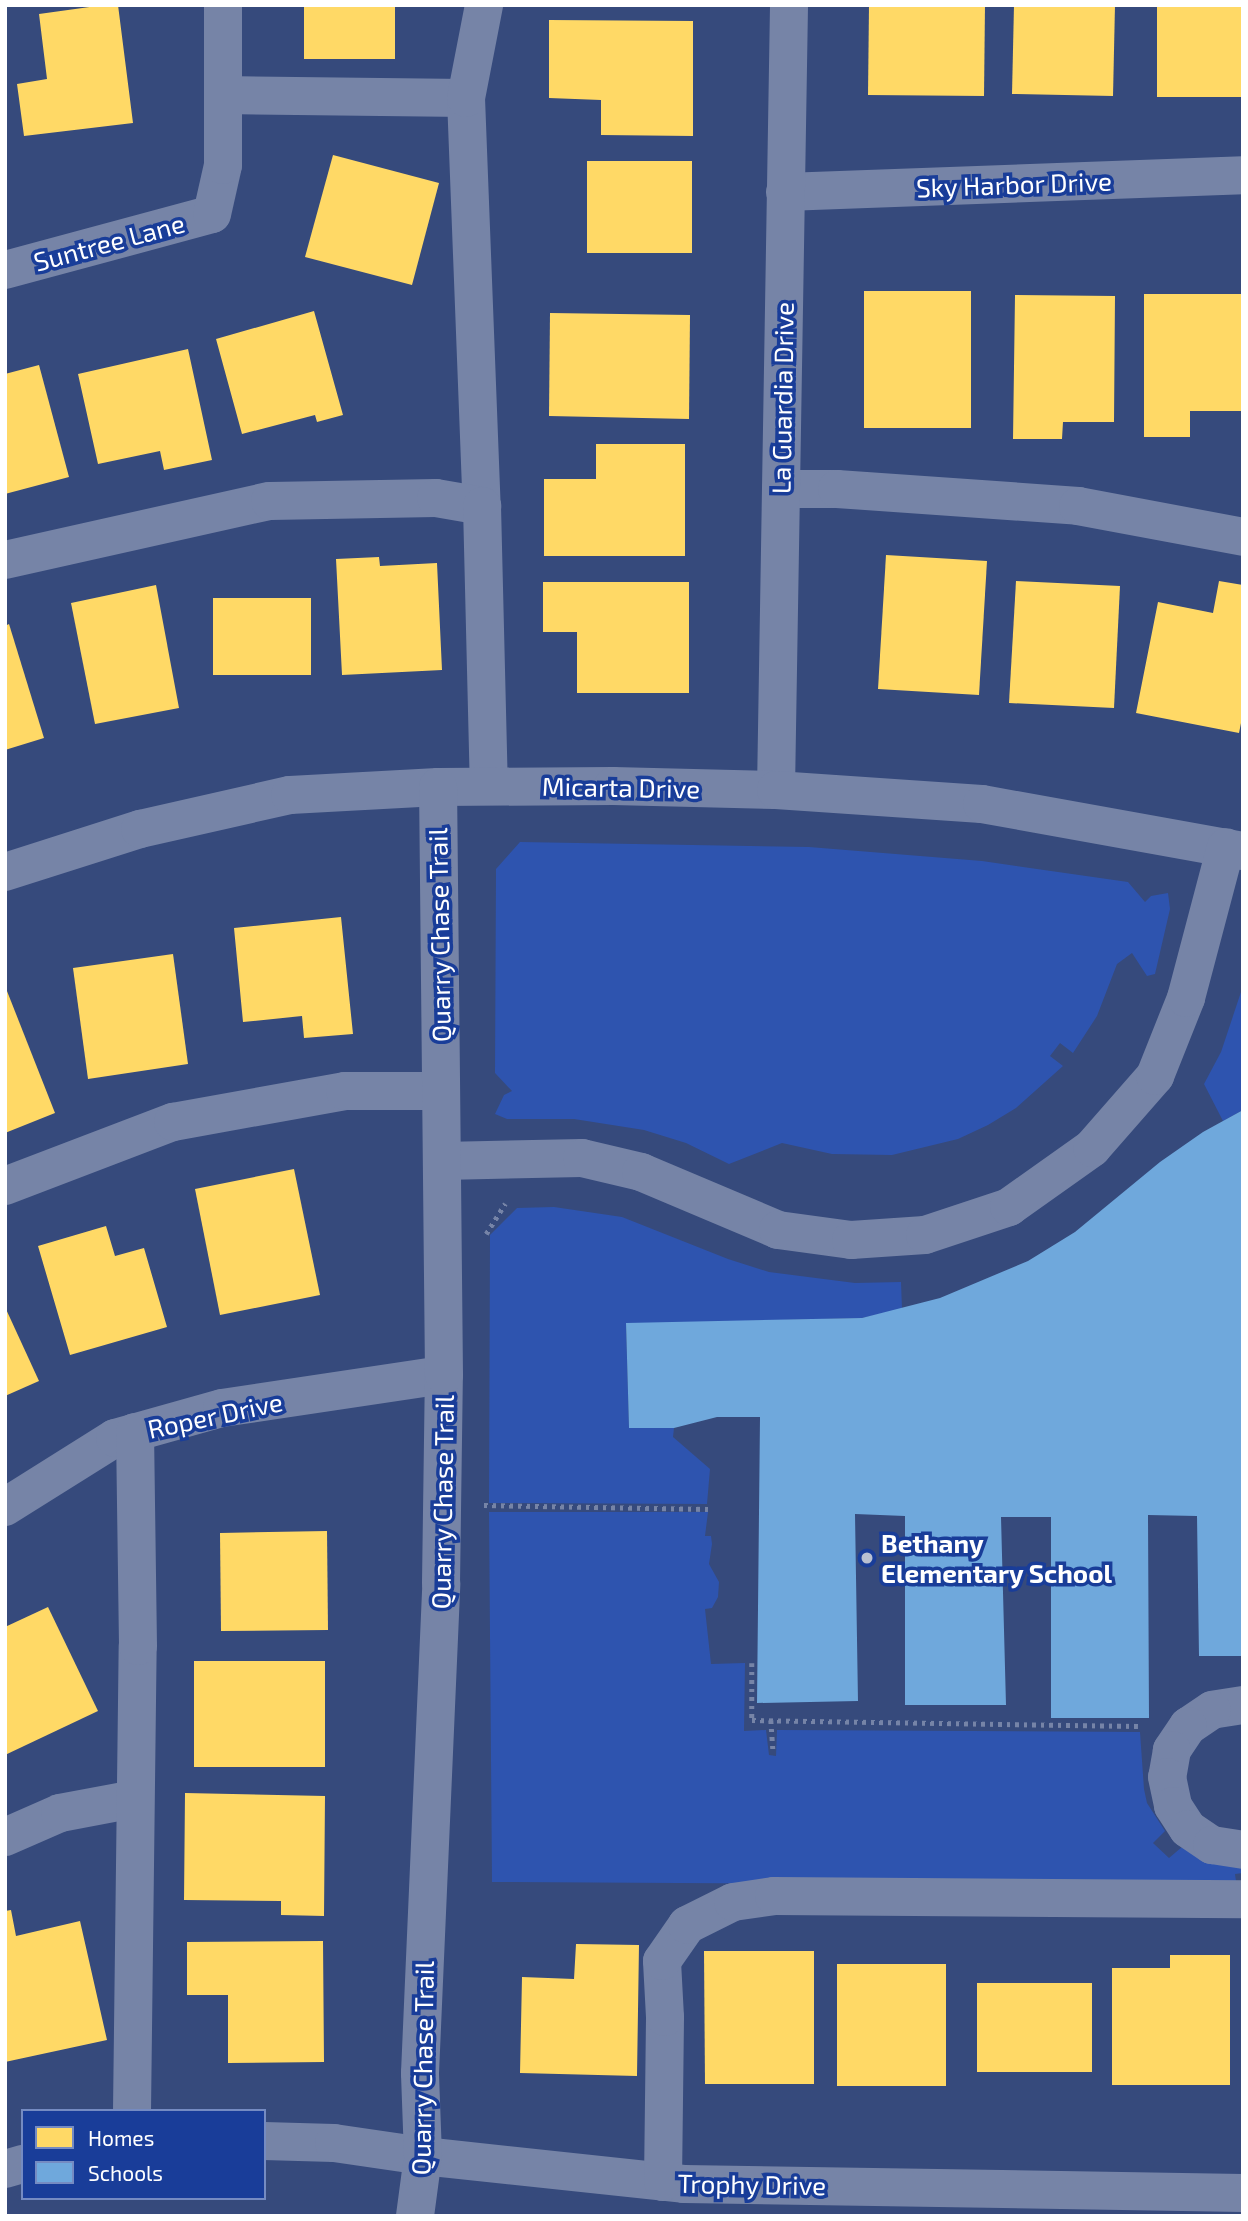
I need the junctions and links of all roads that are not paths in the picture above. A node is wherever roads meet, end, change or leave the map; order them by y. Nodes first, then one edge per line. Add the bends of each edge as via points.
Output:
1 (223, 5) edge
2 (484, 5) edge
3 (789, 5) edge
4 (223, 95) junction
5 (466, 97) junction
6 (1243, 175) edge
7 (785, 192) junction
8 (5, 270) edge
9 (780, 489) junction
10 (482, 506) junction
11 (1243, 537) edge
12 (5, 560) edge
13 (488, 786) junction
14 (438, 787) junction
15 (776, 790) junction
16 (1234, 849) edge
17 (5, 873) edge
18 (441, 1091) junction
19 (442, 1161) junction
20 (5, 1186) edge
21 (444, 1375) junction
22 (135, 1432) junction
23 (5, 1507) edge
24 (1243, 1705) edge
25 (134, 1799) junction
26 (5, 1837) edge
27 (1243, 1850) edge
28 (1243, 1899) edge
29 (132, 2109) edge
30 (266, 2141) edge
31 (424, 2157) junction
32 (663, 2182) junction
33 (1243, 2193) edge
34 (415, 2216) edge

1 - 4 street
2 - 5 street
3 - 7 street, La Guardia Drive
4 - 5 street
4 - 8 street, Suntree Lane via 223,165 212,214
5 - 10 street
6 - 7 street, Sky Harbor Drive
7 - 9 street, La Guardia Drive
9 - 11 street via 1077,506
9 - 15 street, La Guardia Drive
10 - 12 street via 436,498 270,501
10 - 13 street
13 - 14 street, Micarta Drive
13 - 15 street, Micarta Drive
14 - 17 street, Micarta Drive via 290,795 140,829
14 - 18 street, Quarry Chase Trail
15 - 16 street, Micarta Drive via 982,804
16 - 19 street via 1156,1076 1092,1148 1009,1207 925,1235 850,1240 778,1230 641,1172 582,1158
18 - 19 street, Quarry Chase Trail
18 - 20 street via 345,1091 173,1122
19 - 21 street, Quarry Chase Trail
21 - 22 street, Roper Drive via 222,1408
21 - 31 street, Quarry Chase Trail via 441,1583 420,2073
22 - 23 street, Roper Drive via 116,1438
22 - 25 street via 138,1646
24 - 27 street via 1212,1710 1188,1726 1172,1750 1167,1777 1173,1806 1188,1829 1212,1845
25 - 26 street via 60,1813
25 - 29 street
28 - 32 street via 774,1896 733,1902 687,1925 662,1961
30 - 31 street, Trophy Drive via 334,2143
31 - 32 street, Trophy Drive
31 - 34 street, Quarry Chase Trail
32 - 33 street, Trophy Drive

